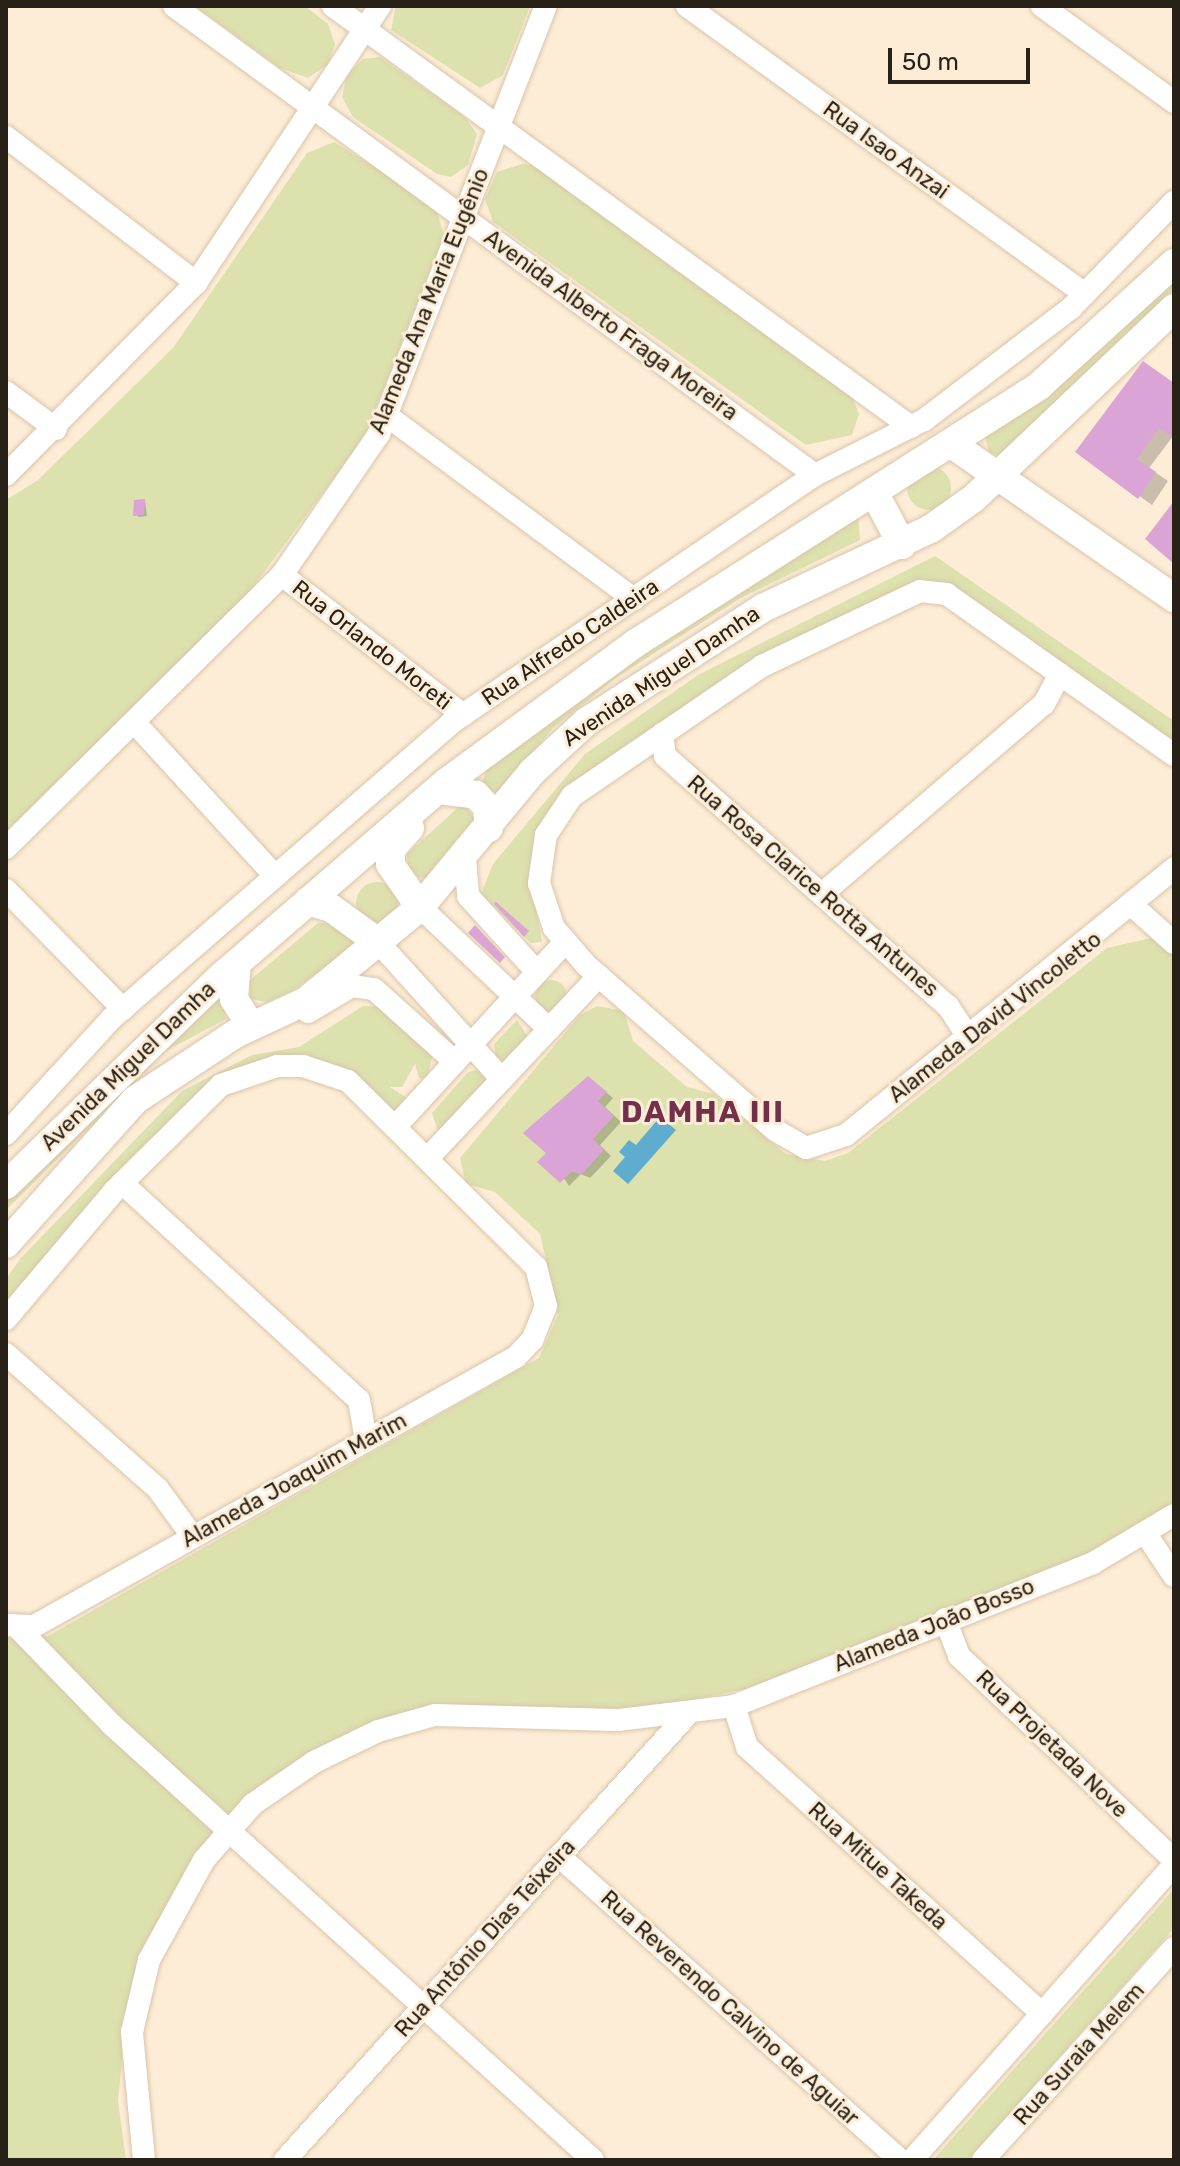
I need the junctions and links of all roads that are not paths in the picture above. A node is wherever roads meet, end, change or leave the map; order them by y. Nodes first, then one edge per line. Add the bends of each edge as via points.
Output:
1 (174, 6) edge
2 (333, 6) edge
3 (380, 6) edge
4 (546, 6) edge
5 (687, 6) edge
6 (1042, 6) edge
7 (365, 29) junction
8 (1174, 102) edge
9 (313, 107) junction
10 (499, 127) junction
11 (6, 137) edge
12 (1174, 202) edge
13 (464, 218) junction
14 (1174, 263) edge
15 (196, 283) junction
16 (1085, 294) junction
17 (1174, 308) edge
18 (6, 392) edge
19 (386, 415) junction
20 (911, 427) junction
21 (56, 429) junction
22 (953, 445) junction
23 (6, 475) edge
24 (815, 475) junction
25 (999, 475) junction
26 (874, 492) junction
27 (902, 545) junction
28 (282, 575) junction
29 (1174, 598) edge
30 (634, 599) junction
31 (1060, 674) junction
32 (463, 715) junction
33 (134, 722) junction
34 (662, 734) junction
35 (1174, 755) edge
36 (437, 791) junction
37 (489, 828) junction
38 (6, 848) edge
39 (465, 859) junction
40 (1174, 868) edge
41 (275, 876) junction
42 (6, 890) edge
43 (822, 894) junction
44 (308, 901) junction
45 (420, 907) junction
46 (1134, 907) junction
47 (560, 935) junction
48 (378, 942) junction
49 (1174, 943) edge
50 (237, 963) junction
51 (537, 972) junction
52 (599, 976) junction
53 (514, 997) junction
54 (123, 1009) junction
55 (251, 1026) junction
56 (549, 1029) junction
57 (968, 1037) junction
58 (462, 1055) junction
59 (502, 1079) junction
60 (395, 1127) junction
61 (6, 1134) edge
62 (427, 1159) junction
63 (122, 1183) junction
64 (6, 1185) edge
65 (6, 1244) edge
66 (6, 1319) edge
67 (6, 1354) edge
68 (366, 1440) junction
69 (1174, 1515) edge
70 (1146, 1534) junction
71 (193, 1537) junction
72 (1174, 1576) edge
73 (945, 1619) junction
74 (12, 1627) edge
75 (734, 1706) junction
76 (686, 1716) junction
77 (229, 1831) junction
78 (559, 1856) junction
79 (1174, 1862) edge
80 (1174, 1948) edge
81 (423, 2007) junction
82 (1042, 2014) junction
83 (144, 2160) edge
84 (285, 2160) edge
85 (593, 2160) edge
86 (900, 2160) edge
87 (912, 2160) edge
88 (983, 2160) edge

1 - 9 street, Avenida Alberto Fraga Moreira
2 - 7 street
3 - 7 street
4 - 10 street, Alameda Ana Maria Eugênio
5 - 16 street, Rua Isao Anzai
6 - 8 street
7 - 9 street
7 - 10 street
9 - 13 street, Avenida Alberto Fraga Moreira
9 - 15 street
10 - 13 street, Alameda Ana Maria Eugênio
10 - 20 street
11 - 15 street
12 - 16 street, Rua Alfredo Caldeira
13 - 19 street, Alameda Ana Maria Eugênio
13 - 24 street, Avenida Alberto Fraga Moreira
14 - 22 street, Avenida Miguel Damha via 1039,386
15 - 21 street
16 - 20 street, Rua Alfredo Caldeira
17 - 25 street, Avenida Miguel Damha
18 - 21 street
19 - 28 street, Alameda Ana Maria Eugênio
19 - 30 street
20 - 24 street, Rua Alfredo Caldeira
21 - 23 street
22 - 25 street
22 - 26 street, Avenida Miguel Damha
24 - 30 street, Rua Alfredo Caldeira
25 - 27 street, Avenida Miguel Damha
25 - 29 street
26 - 27 street
26 - 36 street, Avenida Miguel Damha via 636,643
27 - 37 street, Avenida Miguel Damha via 763,608 586,722 532,772
28 - 32 street, Rua Orlando Moreti
28 - 33 street, Alameda Ana Maria Eugênio
30 - 32 street, Rua Alfredo Caldeira
31 - 34 street via 934,590 762,666
31 - 35 street
31 - 43 street via 1044,704
32 - 41 street, Rua Alfredo Caldeira
33 - 38 street, Alameda Ana Maria Eugênio
33 - 41 street
34 - 43 street, Rua Rosa Clarice Rotta Antunes via 665,756
34 - 47 street via 572,796 546,835 539,883
36 - 37 street via 476,795 487,807
36 - 44 street, Avenida Miguel Damha
36 - 45 street via 390,856 394,879
37 - 39 street, Avenida Miguel Damha
39 - 45 street, Avenida Miguel Damha
39 - 51 street via 468,896
40 - 46 street, Alameda David Vincoletto
41 - 54 street, Rua Alfredo Caldeira
42 - 54 street
43 - 57 street, Rua Rosa Clarice Rotta Antunes via 948,1006
44 - 48 street via 331,908
44 - 50 street, Avenida Miguel Damha
45 - 48 street, Avenida Miguel Damha
45 - 53 street
46 - 49 street
46 - 57 street, Alameda David Vincoletto
47 - 51 street
47 - 52 street
48 - 55 street, Avenida Miguel Damha via 306,1001
48 - 58 street via 412,972
50 - 55 street via 234,999
50 - 64 street, Avenida Miguel Damha
51 - 53 street
52 - 56 street
52 - 57 street, Alameda David Vincoletto via 775,1130 806,1148 846,1135
53 - 56 street
53 - 58 street
54 - 61 street, Rua Alfredo Caldeira
55 - 58 street via 286,1025 362,986 388,999
55 - 65 street, Avenida Miguel Damha via 135,1100
56 - 59 street
58 - 59 street
58 - 60 street
59 - 62 street
60 - 62 street
60 - 63 street via 348,1081 303,1066 277,1066 221,1085
62 - 68 street, Alameda Joaquim Marim via 536,1267 546,1306 532,1340 516,1357
63 - 66 street
63 - 68 street via 359,1400
67 - 71 street via 158,1489
68 - 71 street, Alameda Joaquim Marim
69 - 70 street, Alameda João Bosso
70 - 72 street
70 - 73 street, Alameda João Bosso via 1093,1563
71 - 74 street, Alameda Joaquim Marim
73 - 75 street, Alameda João Bosso
73 - 79 street, Rua Projetada Nove via 959,1656
74 - 77 street
75 - 76 street, Alameda João Bosso
75 - 82 street, Rua Mitue Takeda via 747,1747
76 - 77 street, Alameda João Bosso via 435,1715 378,1731 314,1762 253,1804
76 - 78 street, Rua Antônio Dias Teixeira
77 - 81 street
77 - 83 street, Alameda João Bosso via 204,1860 149,1960 132,2032
78 - 81 street, Rua Antônio Dias Teixeira
78 - 86 street, Rua Reverendo Calvino de Aguiar
79 - 82 street
80 - 88 street, Rua Suraia Melem
81 - 84 street, Rua Antônio Dias Teixeira
81 - 85 street
82 - 87 street

